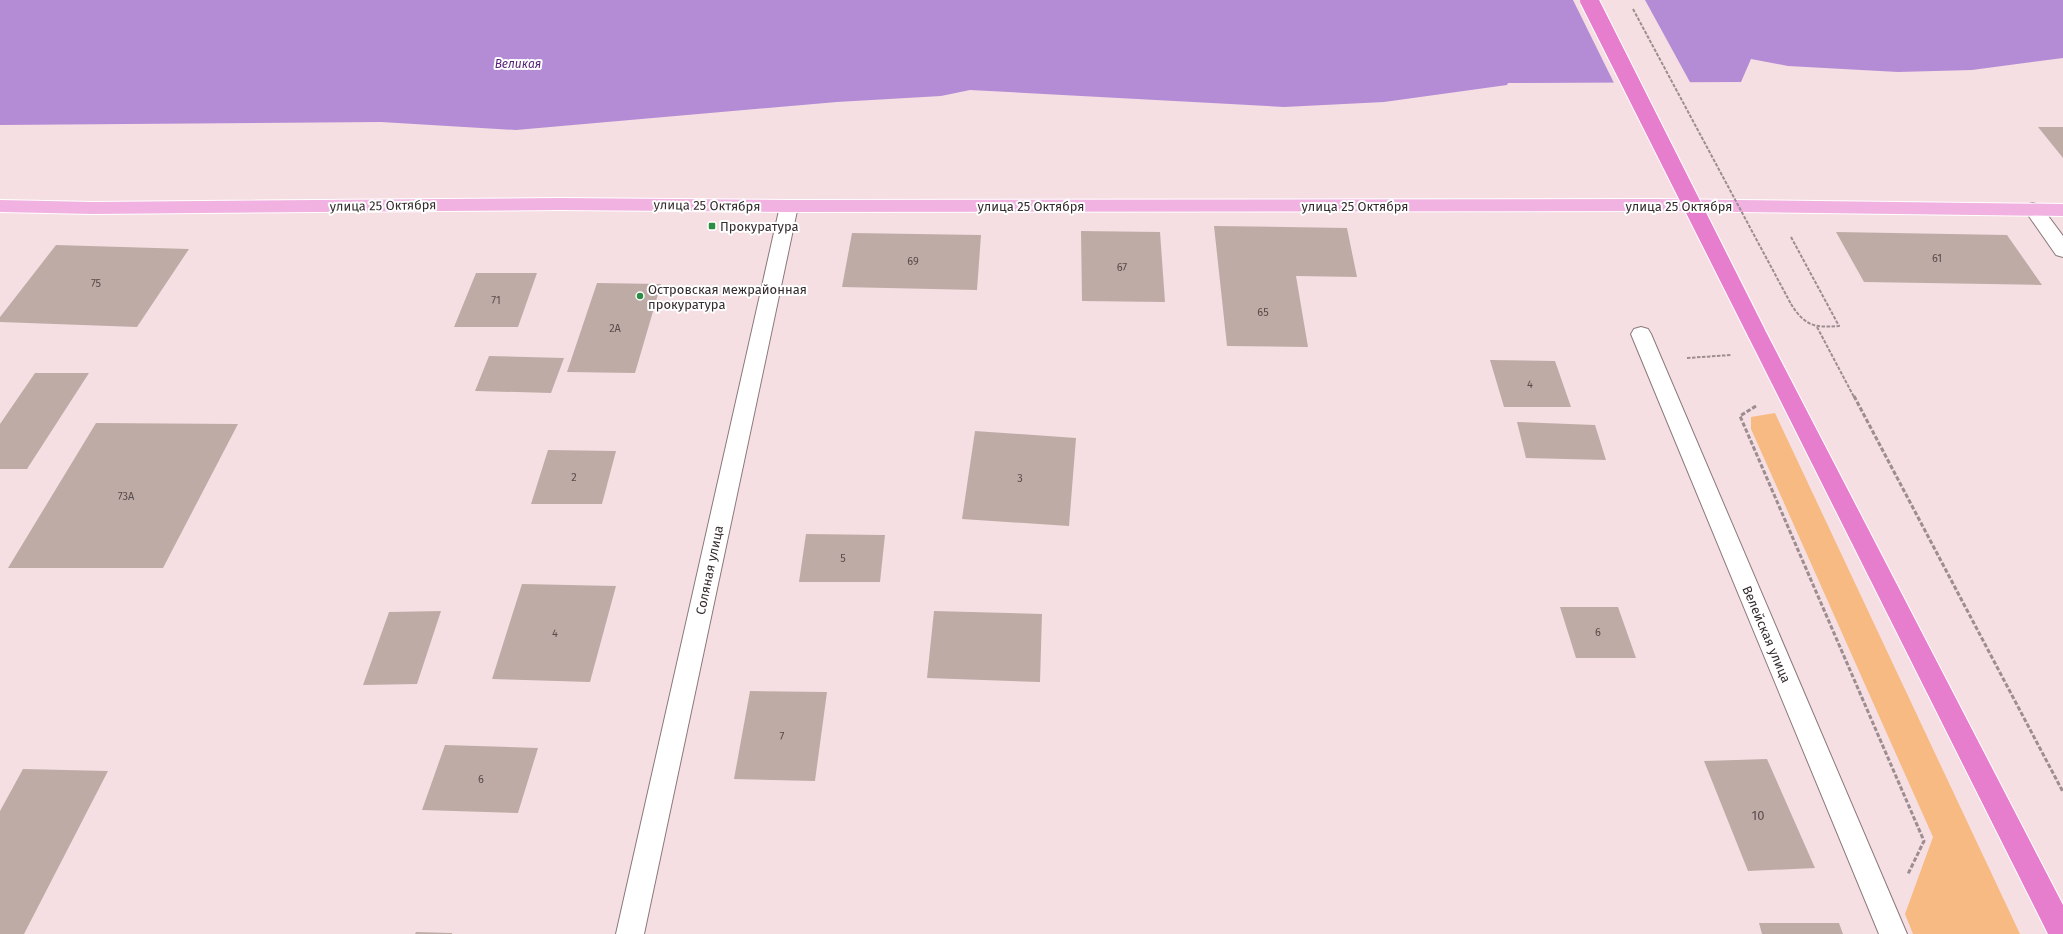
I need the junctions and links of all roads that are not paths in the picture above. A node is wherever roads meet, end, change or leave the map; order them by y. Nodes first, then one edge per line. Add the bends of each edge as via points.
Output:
1 (1589, 0) edge
2 (0, 206) edge
3 (789, 206) junction
4 (2033, 209) junction
5 (2063, 210) edge
6 (2063, 250) edge
7 (1641, 334) dead end
8 (1890, 926) edge
9 (630, 934) edge
10 (2063, 934) edge

1 - 10 highway, bridge
2 - 3 main road, улица 25 Октября
3 - 4 main road, улица 25 Октября
3 - 9 street, Соляная улица
4 - 5 main road, улица 25 Октября
4 - 6 street
7 - 8 street, Велейская улица

